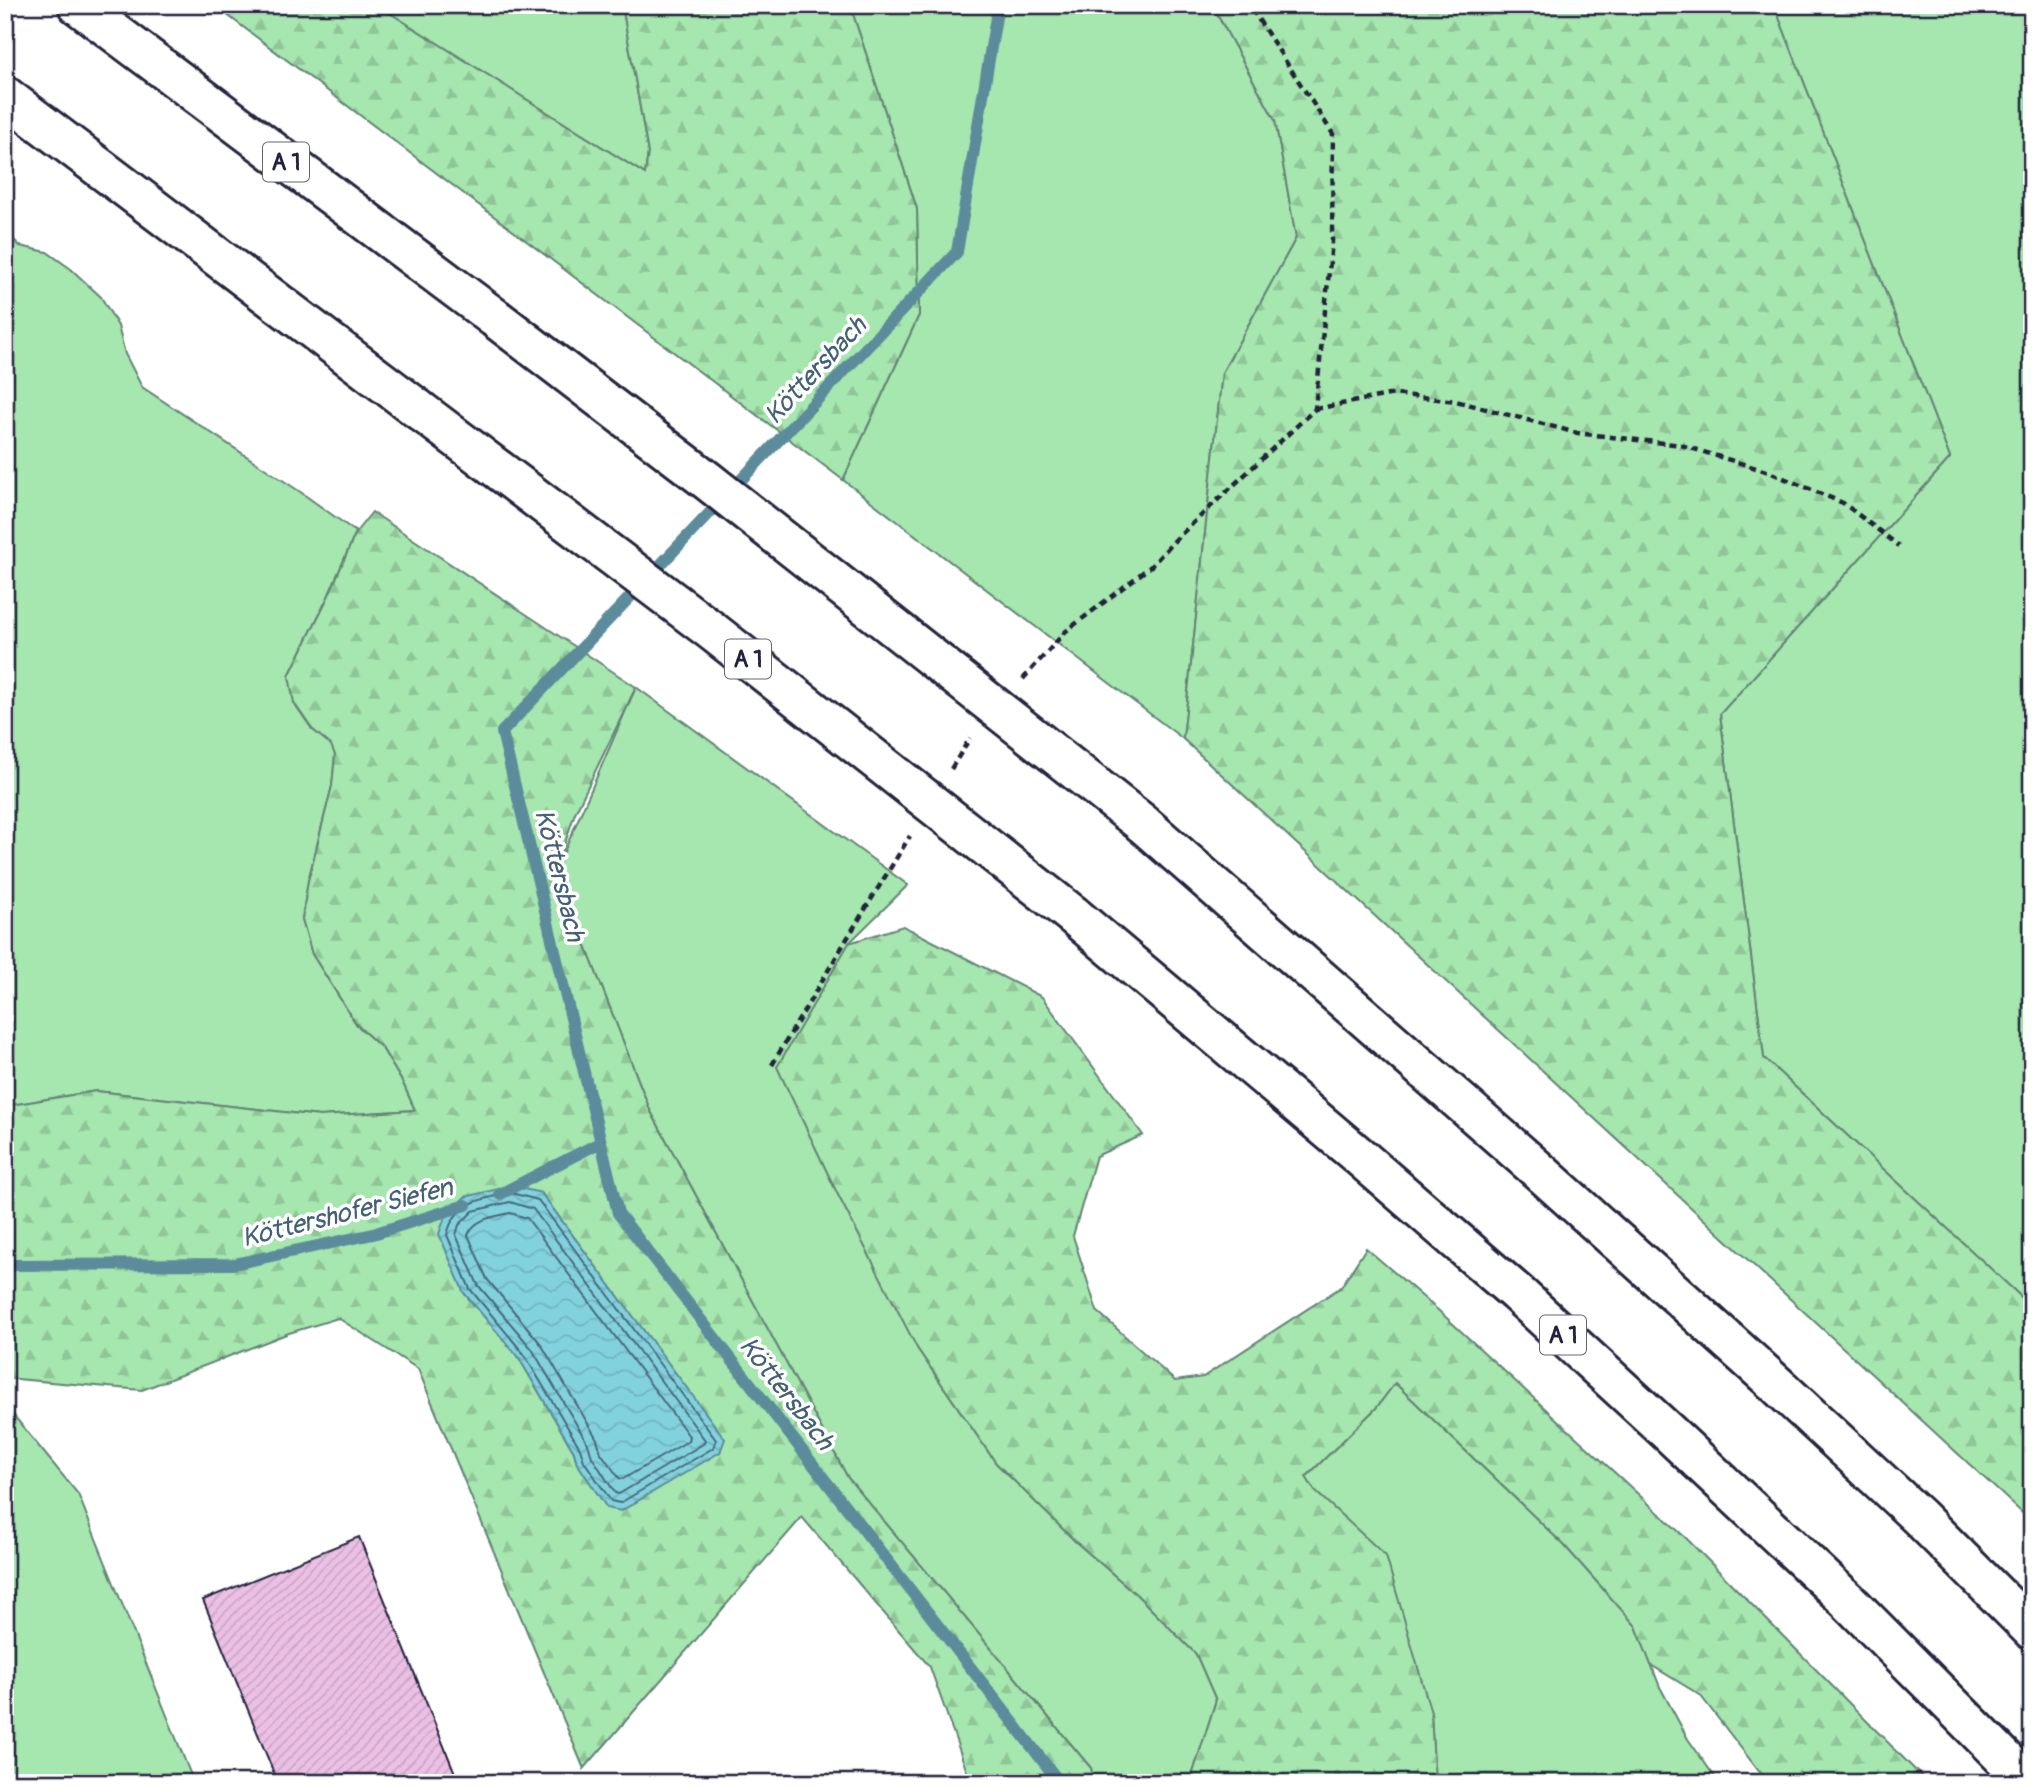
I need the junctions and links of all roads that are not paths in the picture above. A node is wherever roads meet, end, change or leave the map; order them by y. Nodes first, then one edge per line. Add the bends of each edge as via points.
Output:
1 (78, 5) edge
2 (5, 96) edge
3 (2032, 1630) edge
4 (2029, 1783) edge

1 - 3 highway, A 1, bridge via 719,489 1142,823 1767,1376 1920,1517
2 - 4 highway, A 1, bridge via 712,631 1073,915 1517,1293 1847,1600

